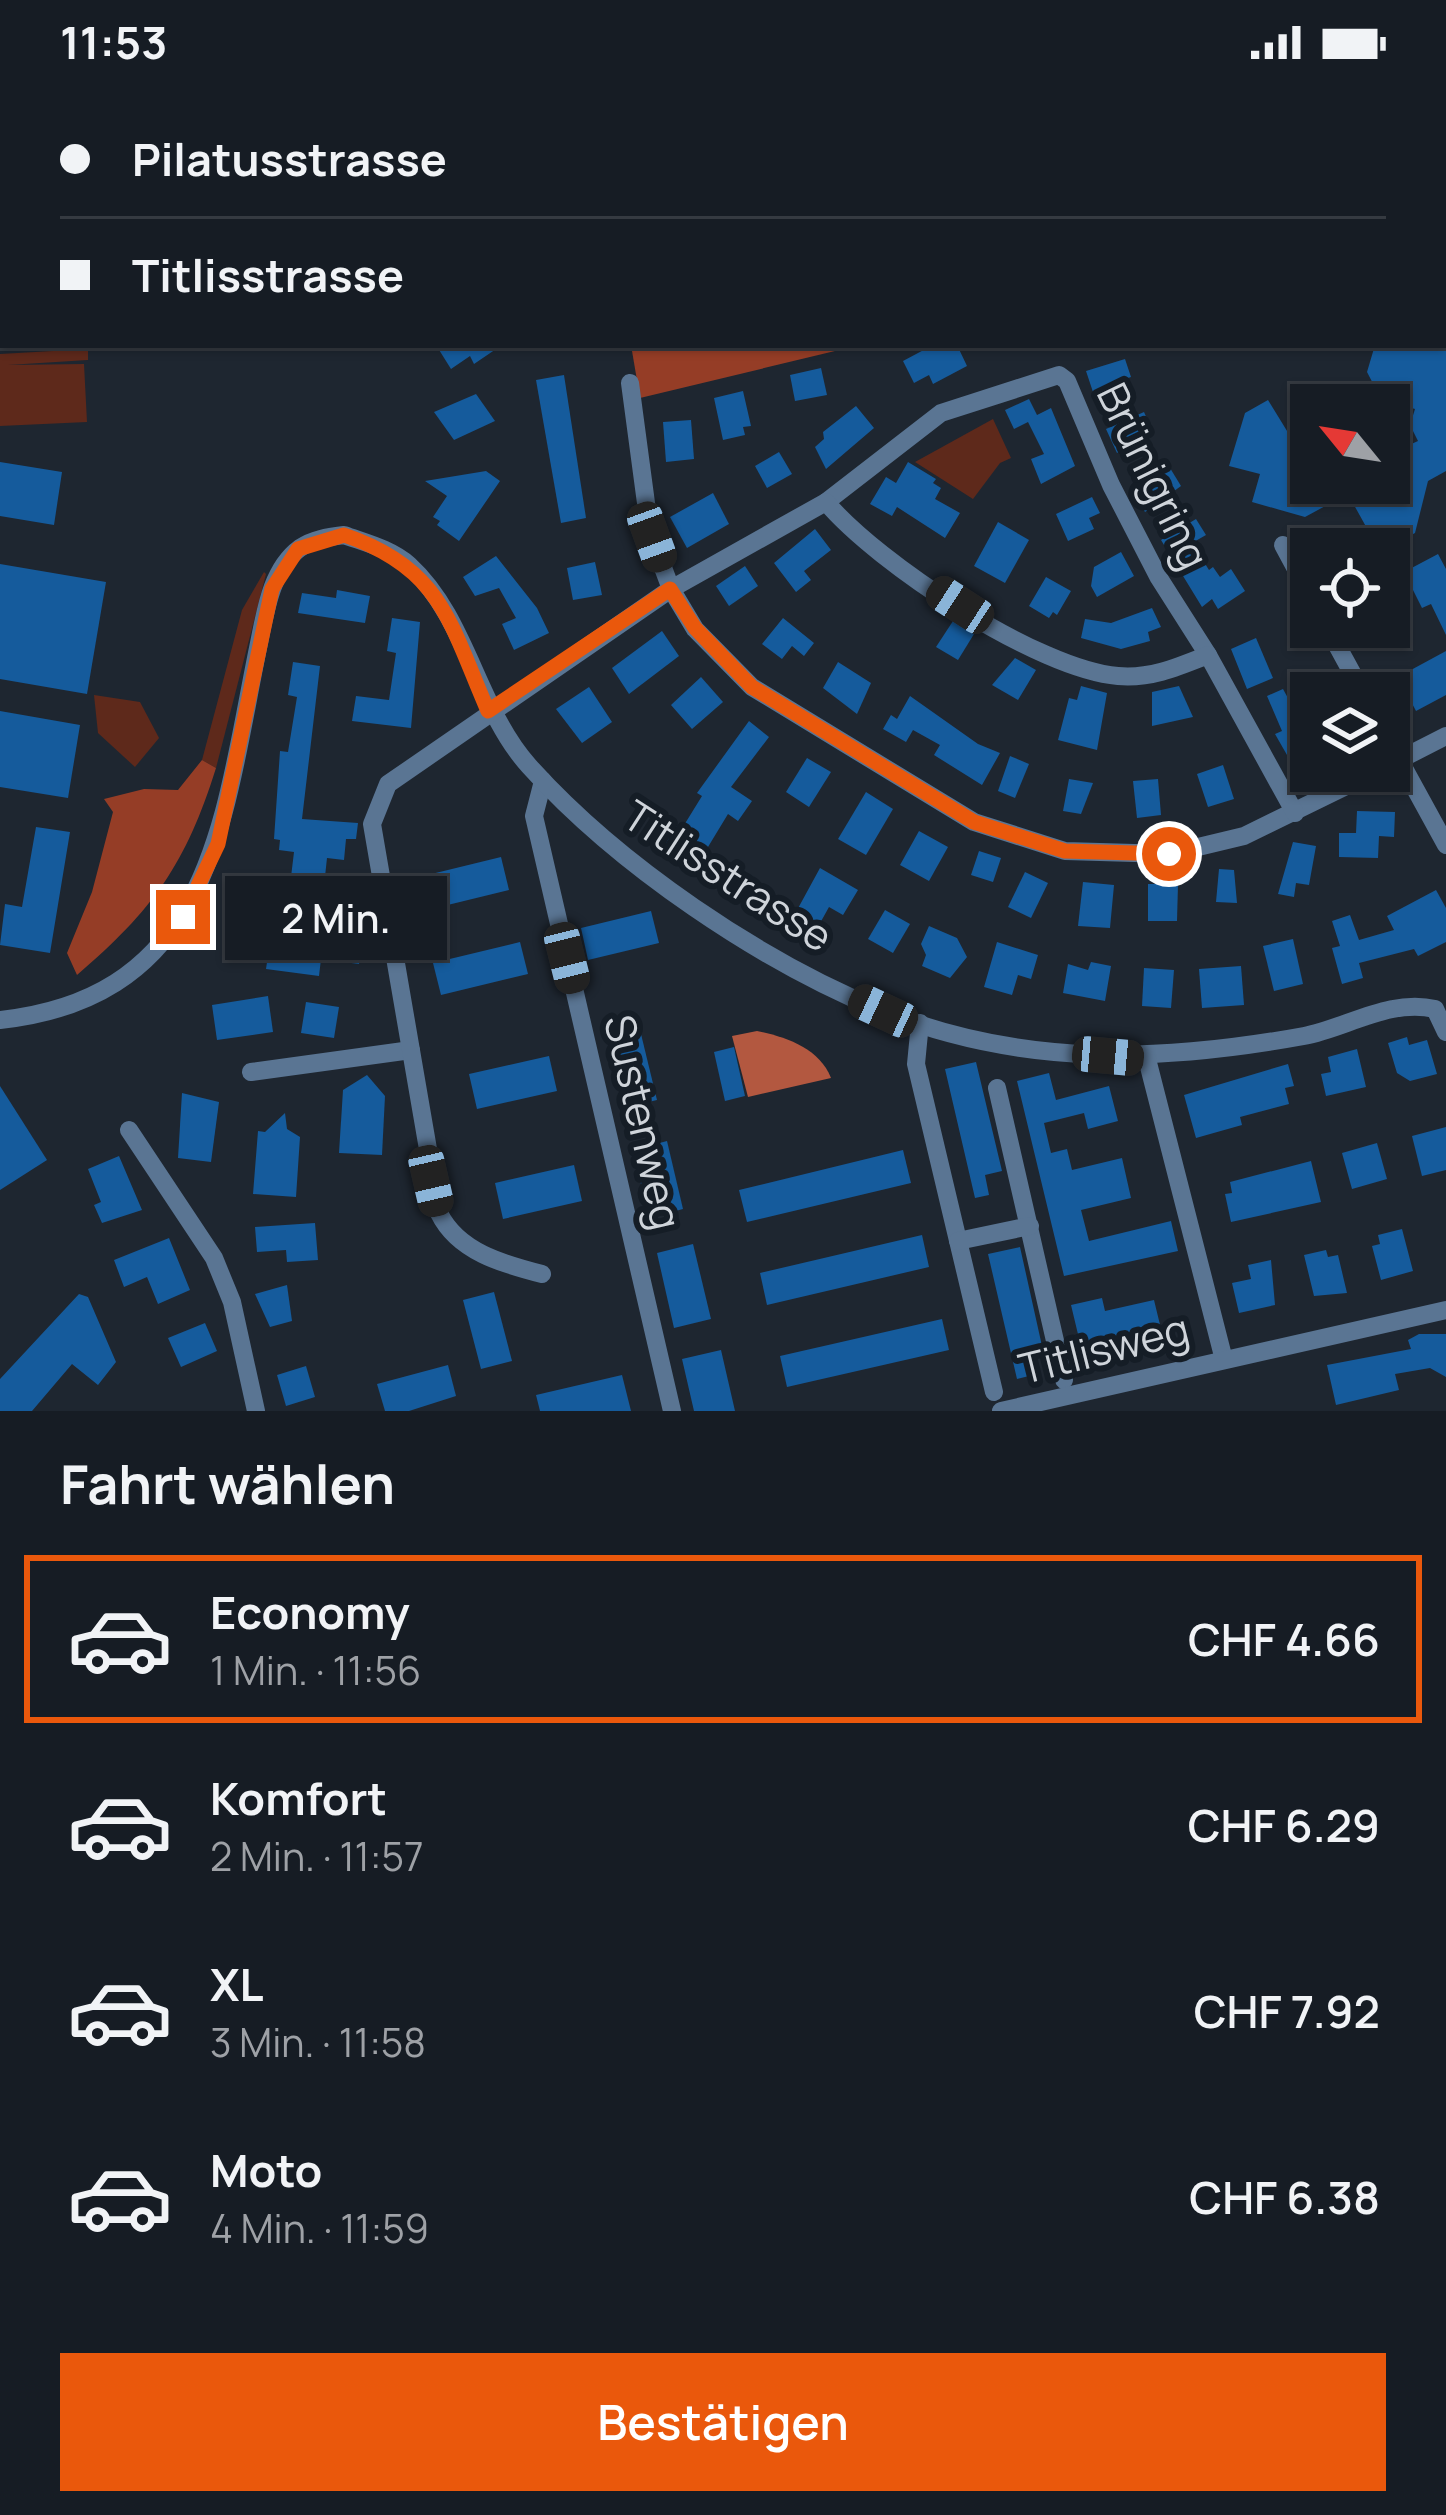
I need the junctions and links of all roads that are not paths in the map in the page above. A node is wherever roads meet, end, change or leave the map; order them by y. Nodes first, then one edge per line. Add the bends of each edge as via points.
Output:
1 (630, 383) dead end
2 (826, 502) junction
3 (1283, 545) dead end
4 (1290, 558) edge
5 (670, 589) junction
6 (1208, 656) junction
7 (488, 711) junction
8 (1446, 736) edge
9 (1410, 754) edge
10 (543, 781) junction
11 (1410, 788) edge
12 (1336, 792) edge
13 (1295, 813) junction
14 (1446, 845) edge
15 (0, 1020) edge
16 (920, 1023) junction
17 (1446, 1032) edge
18 (411, 1050) junction
19 (1148, 1059) junction
20 (250, 1072) dead end
21 (997, 1088) dead end
22 (129, 1130) dead end
23 (1030, 1226) junction
24 (958, 1241) junction
25 (542, 1274) dead end
26 (1446, 1310) edge
27 (1223, 1356) junction
28 (1064, 1379) dead end
29 (998, 1402) edge
30 (256, 1411) edge
31 (672, 1411) edge

1 - 5 street via 644,506
2 - 5 street
2 - 6 street via 867,545 1069,668 1120,677 1164,673
2 - 6 street, Brünigring via 941,413 1058,375 1159,578
3 - 4 street
5 - 7 street
5 - 13 street via 752,687 1003,834 1065,851 1169,854 1244,836
6 - 13 street
7 - 10 street, Titlisstrasse
7 - 15 street, Titlisstrasse via 444,615 406,562 344,535 298,549 272,589 218,844 198,895 168,940 117,981 44,1016
7 - 18 street via 388,784 372,824
8 - 9 street
10 - 16 street, Titlisstrasse via 604,842 682,898 820,981
10 - 31 street, Sustenweg via 534,816
11 - 14 street
12 - 13 street
16 - 19 street, Titlisstrasse via 1046,1051
16 - 24 street via 916,1064
17 - 19 street, Titlisstrasse via 1435,1009 1407,1005 1318,1034
18 - 20 street
18 - 25 street via 445,1225 486,1256
19 - 27 street
21 - 23 street
22 - 30 street via 214,1258
23 - 24 street
23 - 28 street
24 - 29 street
26 - 27 street
27 - 29 street, Titlisweg

